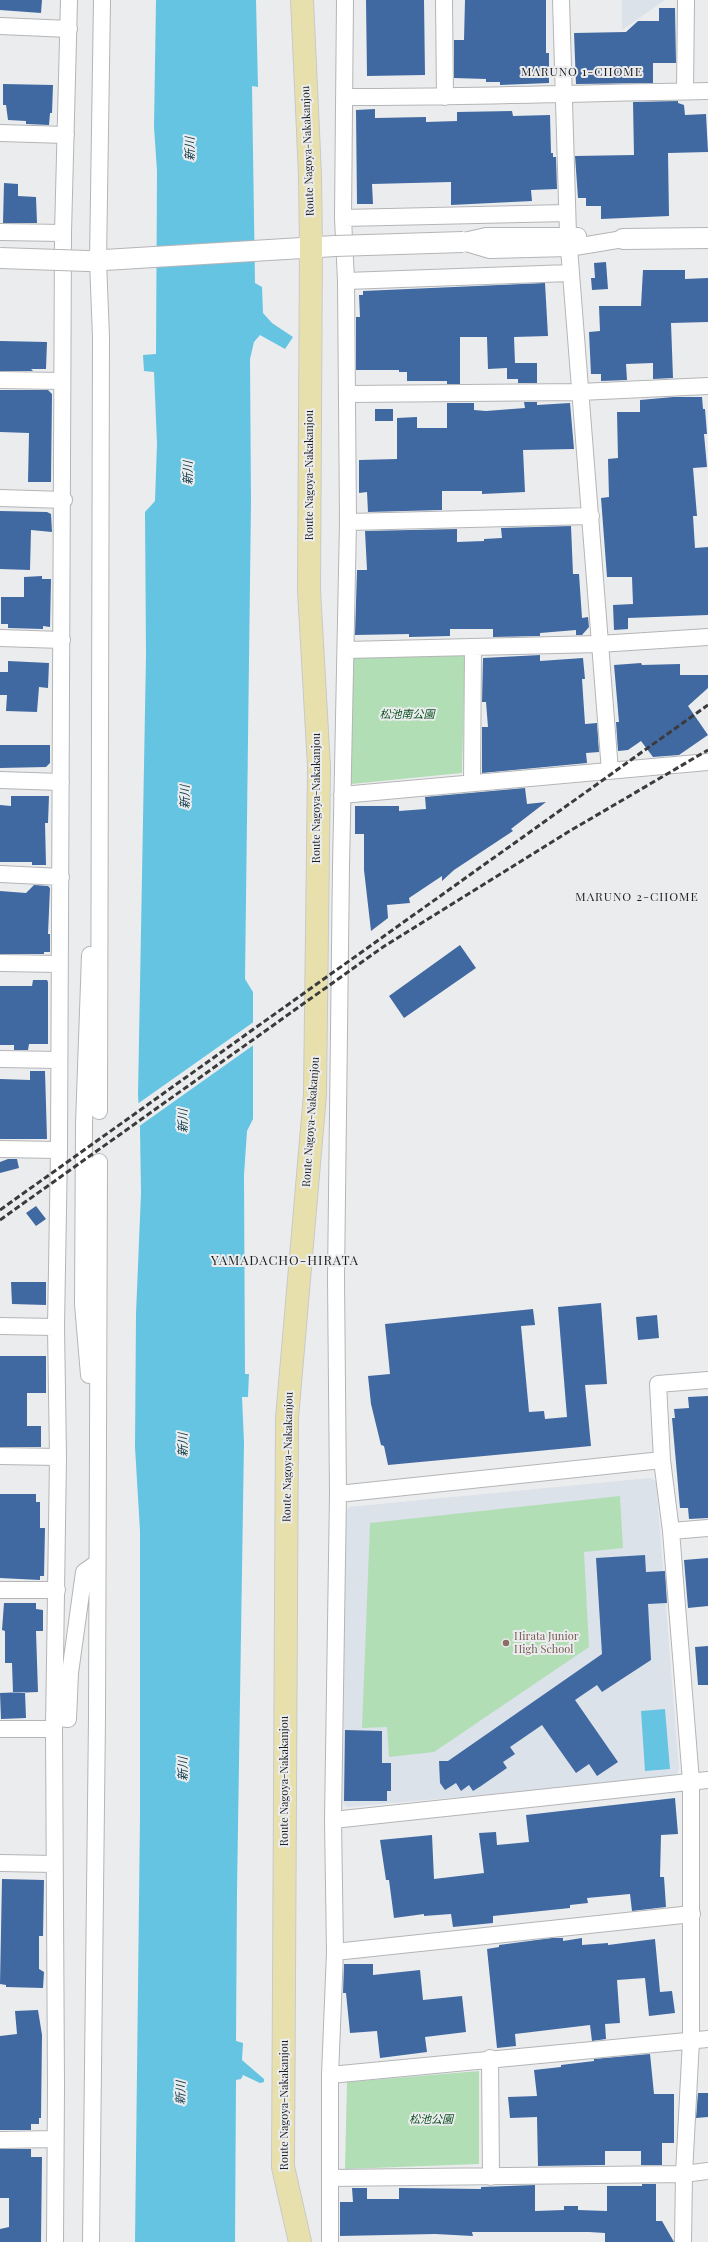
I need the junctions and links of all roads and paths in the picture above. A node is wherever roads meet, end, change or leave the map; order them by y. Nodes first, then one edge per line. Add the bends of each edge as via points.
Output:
1 (69, 0) edge
2 (102, 0) edge
3 (302, 0) edge
4 (345, 0) edge
5 (444, 0) edge
6 (561, 0) edge
7 (686, 0) edge
8 (0, 26) edge
9 (69, 29) junction
10 (685, 91) junction
11 (708, 91) edge
12 (564, 93) junction
13 (344, 97) junction
14 (445, 97) junction
15 (0, 133) edge
16 (66, 135) junction
17 (566, 213) junction
18 (343, 218) junction
19 (0, 232) edge
20 (64, 233) junction
21 (708, 238) edge
22 (623, 239) joint
23 (463, 242) joint
24 (568, 242) junction
25 (304, 248) junction
26 (0, 258) edge
27 (97, 260) junction
28 (570, 273) junction
29 (346, 281) junction
30 (0, 380) edge
31 (62, 381) junction
32 (708, 386) edge
33 (580, 392) junction
34 (348, 394) junction
35 (0, 498) edge
36 (64, 500) junction
37 (591, 516) junction
38 (348, 522) junction
39 (708, 637) edge
40 (0, 638) edge
41 (62, 640) junction
42 (599, 644) junction
43 (473, 647) junction
44 (346, 650) junction
45 (708, 762) edge
46 (610, 771) junction
47 (0, 780) edge
48 (61, 782) junction
49 (472, 783) junction
50 (342, 795) junction
51 (100, 800) junction
52 (0, 874) edge
53 (61, 876) junction
54 (0, 963) edge
55 (59, 964) junction
56 (0, 1059) edge
57 (59, 1060) junction
58 (99, 1111) dead end
59 (0, 1149) edge
60 (59, 1150) junction
61 (99, 1162) dead end
62 (0, 1326) edge
63 (56, 1327) junction
64 (708, 1380) edge
65 (0, 1456) edge
66 (58, 1457) junction
67 (662, 1460) junction
68 (98, 1478) junction
69 (338, 1494) junction
70 (708, 1528) edge
71 (671, 1531) junction
72 (97, 1563) junction
73 (0, 1590) edge
74 (57, 1590) junction
75 (54, 1723) junction
76 (0, 1729) edge
77 (708, 1780) edge
78 (691, 1781) junction
79 (333, 1820) junction
80 (0, 1864) edge
81 (54, 1864) junction
82 (692, 1914) junction
83 (335, 1952) junction
84 (708, 2039) edge
85 (692, 2040) junction
86 (490, 2058) junction
87 (330, 2075) junction
88 (55, 2139) junction
89 (0, 2140) edge
90 (283, 2167) junction
91 (708, 2171) edge
92 (684, 2174) junction
93 (491, 2177) junction
94 (330, 2178) junction
95 (55, 2242) edge
96 (91, 2242) edge
97 (284, 2242) edge
98 (300, 2242) edge
99 (330, 2242) edge
100 (683, 2242) edge

1 - 9 street
2 - 27 street
3 - 25 main road, Route Nagoya-Nakakanjou via 310,175
4 - 13 street
5 - 14 street
6 - 12 street
7 - 10 street
8 - 9 street
9 - 16 street
10 - 11 street
10 - 12 street
12 - 14 street
12 - 17 street
13 - 14 street
13 - 18 street
15 - 16 street
16 - 20 street
17 - 18 street
17 - 24 street
18 - 29 street
19 - 20 street
20 - 31 street
21 - 22 street
22 - 24 street
23 - 24 street via 486,236
23 - 25 street, bridge
24 - 28 street
25 - 27 street
25 - 90 main road, Route Nagoya-Nakakanjou via 309,590 319,767 315,1094 287,1418
26 - 27 street, bridge
27 - 51 street via 101,337
28 - 29 street
28 - 33 street
29 - 34 street
30 - 31 street
31 - 36 street
32 - 33 street
33 - 34 street
33 - 37 street
34 - 38 street
35 - 36 street
36 - 41 street
37 - 38 street
37 - 42 street
38 - 44 street
39 - 42 street
40 - 41 street
41 - 48 street
42 - 43 street
42 - 46 street
43 - 44 street
43 - 49 street
44 - 50 street
45 - 46 street
46 - 49 street
47 - 48 street
48 - 53 street
49 - 50 street
50 - 69 street via 336,1278
51 - 58 street
51 - 68 street via 87,1000 83,1304
52 - 53 street
53 - 55 street
54 - 55 street
55 - 57 street
56 - 57 street
57 - 60 street
59 - 60 street
60 - 63 street
61 - 68 street
62 - 63 street
63 - 66 street
64 - 67 street via 658,1384
65 - 66 street
66 - 74 street
67 - 69 street
67 - 71 street
68 - 72 street
69 - 79 street
70 - 71 street
71 - 78 street
72 - 75 street via 84,1572 70,1673 68,1719
72 - 96 street
73 - 74 street
74 - 75 street
75 - 76 street
75 - 81 street
77 - 78 street
78 - 79 street
78 - 82 street
79 - 83 street
80 - 81 street
81 - 88 street
82 - 83 street
82 - 85 street
83 - 87 street
84 - 85 street
85 - 86 street
85 - 92 street
86 - 87 street
86 - 93 street
87 - 94 street
88 - 89 street
88 - 95 street
90 - 97 main road
90 - 98 main road, Route Nagoya-Nakakanjou
91 - 92 street
92 - 93 street
92 - 100 street
93 - 94 street
94 - 99 street

